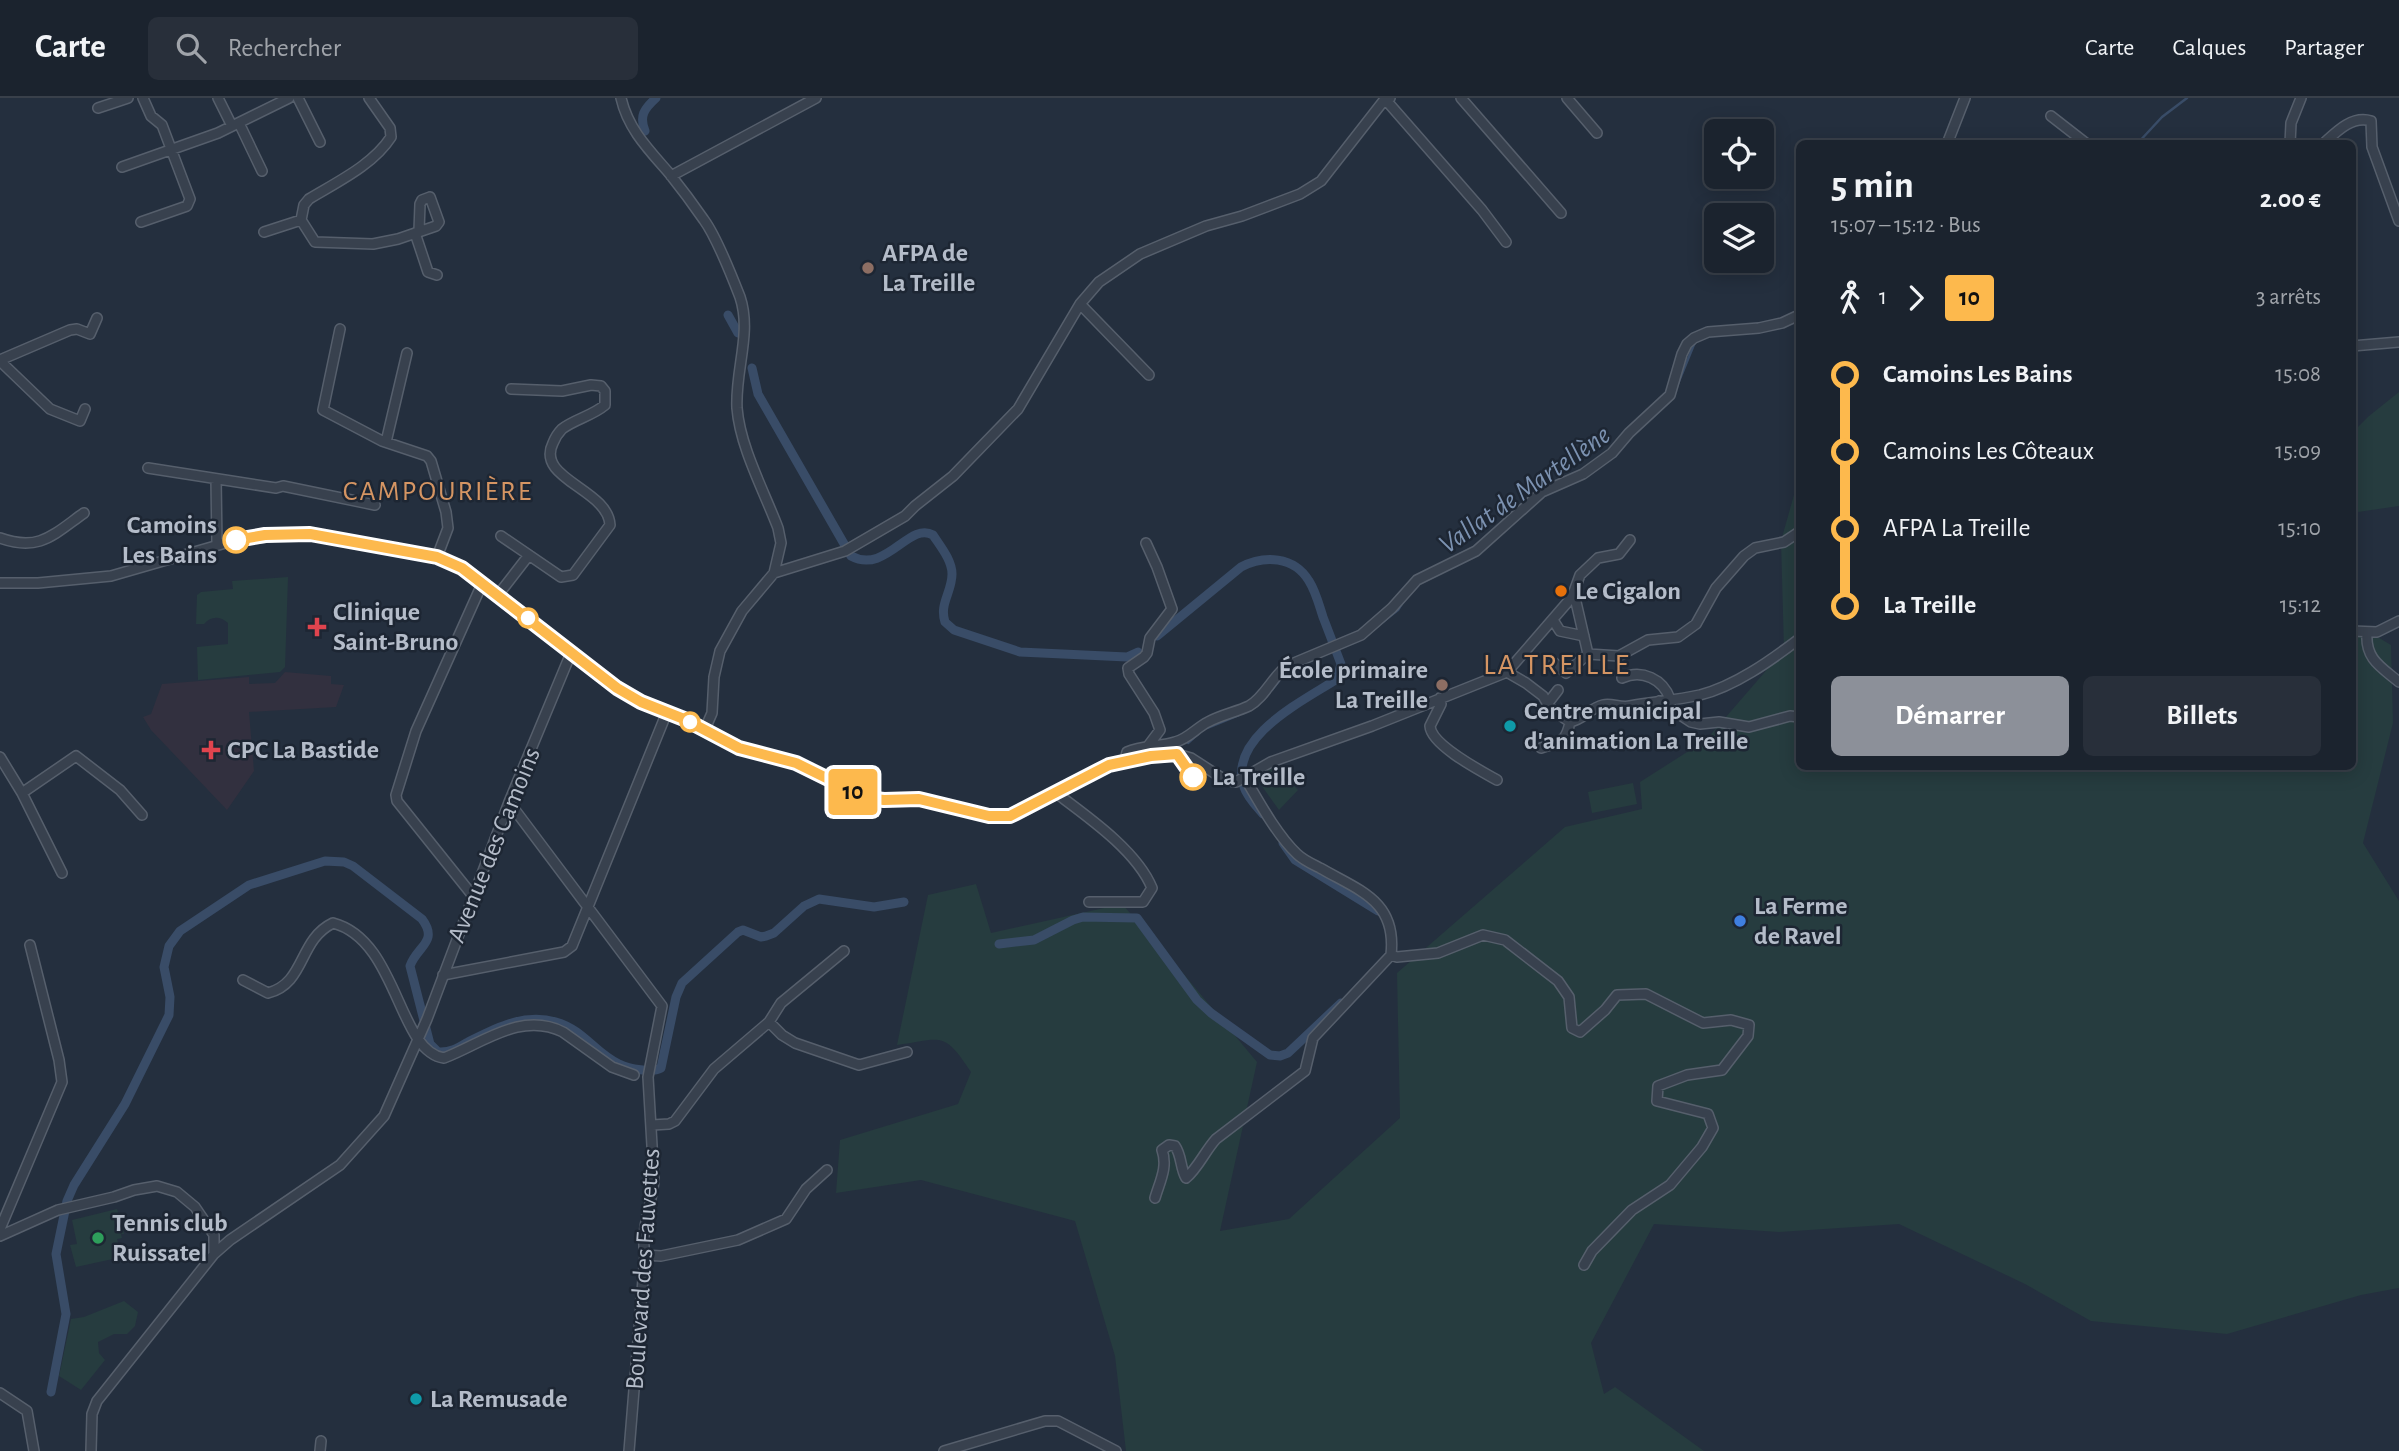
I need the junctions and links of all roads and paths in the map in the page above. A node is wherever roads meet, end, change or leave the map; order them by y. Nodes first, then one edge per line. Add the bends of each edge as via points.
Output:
1 (128, 98) edge
2 (143, 98) edge
3 (218, 98) edge
4 (298, 98) edge
5 (369, 98) edge
6 (621, 98) edge
7 (816, 98) edge
8 (1461, 98) edge
9 (1567, 98) edge
10 (1965, 98) edge
11 (2301, 98) edge
12 (286, 99) edge
13 (1387, 99) edge
14 (98, 108) dead end
15 (2051, 116) dead end
16 (235, 125) junction
17 (1597, 133) dead end
18 (1949, 140) edge
19 (2082, 140) edge
20 (2290, 140) edge
21 (2328, 140) edge
22 (320, 142) dead end
23 (171, 148) junction
24 (122, 167) dead end
25 (262, 171) dead end
26 (671, 176) junction
27 (1561, 213) dead end
28 (301, 220) junction
29 (2399, 221) edge
30 (141, 222) dead end
31 (264, 232) dead end
32 (1506, 242) dead end
33 (437, 275) dead end
34 (1080, 304) junction
35 (1796, 316) edge
36 (97, 318) dead end
37 (340, 329) dead end
38 (2399, 342) edge
39 (2356, 346) edge
40 (407, 353) dead end
41 (0, 360) edge
42 (1149, 375) dead end
43 (511, 388) dead end
44 (85, 410) dead end
45 (386, 442) junction
46 (148, 468) dead end
47 (216, 479) junction
48 (375, 505) dead end
49 (84, 513) dead end
50 (1796, 535) edge
51 (501, 536) dead end
52 (0, 538) edge
53 (1630, 540) dead end
54 (1146, 543) dead end
55 (217, 545) junction
56 (528, 555) junction
57 (437, 557) junction
58 (774, 573) junction
59 (0, 583) edge
60 (482, 584) junction
61 (498, 595) junction
62 (1572, 597) junction
63 (1553, 620) junction
64 (2399, 621) edge
65 (2356, 632) edge
66 (2367, 634) junction
67 (1584, 636) junction
68 (1796, 641) edge
69 (571, 653) junction
70 (1588, 654) junction
71 (1552, 661) dead end
72 (1507, 672) junction
73 (1622, 678) dead end
74 (2399, 682) edge
75 (1558, 690) dead end
76 (1440, 698) junction
77 (1670, 699) junction
78 (1659, 701) junction
79 (1548, 703) junction
80 (667, 712) junction
81 (1796, 717) edge
82 (1570, 722) junction
83 (705, 729) junction
84 (1148, 746) junction
85 (1541, 748) dead end
86 (0, 757) edge
87 (1125, 760) junction
88 (1244, 779) junction
89 (1497, 780) dead end
90 (22, 793) junction
91 (1056, 793) junction
92 (509, 802) junction
93 (142, 815) dead end
94 (62, 873) dead end
95 (473, 896) junction
96 (1089, 902) dead end
97 (589, 908) junction
98 (30, 945) dead end
99 (844, 951) dead end
100 (1391, 955) junction
101 (443, 975) junction
102 (243, 980) dead end
103 (769, 1022) junction
104 (420, 1034) junction
105 (907, 1052) dead end
106 (634, 1075) dead end
107 (652, 1125) junction
108 (827, 1170) dead end
109 (1154, 1198) dead end
110 (0, 1229) edge
111 (0, 1236) edge
112 (214, 1254) junction
113 (645, 1255) junction
114 (1584, 1265) dead end
115 (0, 1393) edge
116 (91, 1449) edge
117 (34, 1451) edge
118 (629, 1451) edge
119 (944, 1451) edge
120 (1116, 1451) edge

1 - 14 street
2 - 23 street
3 - 16 street
4 - 22 street
5 - 28 street via 390,128 391,137 372,158 309,199
6 - 26 street via 638,137
7 - 26 street
8 - 27 street
9 - 17 street
10 - 18 street
11 - 20 street
12 - 16 street
13 - 32 street
13 - 34 street via 1321,181 1278,203 1140,254 1098,282
15 - 19 street
16 - 23 street
16 - 25 street
21 - 29 street via 2349,123 2371,121 2372,147
23 - 24 street
23 - 30 street via 190,200 187,206
26 - 58 street via 707,223 740,297 745,319 737,411 778,528 781,543
28 - 31 street
28 - 33 street via 315,242 373,244 415,233 428,272
34 - 42 street
34 - 58 street via 1018,409 981,450 905,516 848,549
35 - 84 street via 1759,328 1708,331 1694,338 1682,354 1670,395 1612,453 1583,474 1542,492 1476,551 1417,580 1361,635 1287,666 1258,699 1208,722 1185,739
36 - 41 street via 90,334 70,330
37 - 45 street via 323,410
38 - 39 street
40 - 45 street
41 - 44 street via 50,409 80,421
43 - 56 street via 562,391 601,386 606,398 597,412 560,430 550,459 555,469 604,506 610,525 573,575 561,577
45 - 57 street via 431,461 448,528
46 - 47 street
47 - 48 street via 321,492
47 - 55 street
49 - 52 street via 38,543 17,544
50 - 70 street via 1744,556 1716,588 1696,624 1678,637 1648,639 1619,656
51 - 56 street
53 - 62 street via 1619,554 1598,558 1580,575
54 - 84 street via 1172,609 1144,657 1127,671 1160,730
55 - 57 street via 265,535 310,534
55 - 59 street via 111,576
56 - 61 street
57 - 60 street
58 - 83 street via 742,611 720,651 712,713
60 - 61 street
60 - 95 street via 416,731 396,795
61 - 69 street
62 - 63 street
62 - 67 street
63 - 67 street via 1560,631
63 - 72 street
64 - 66 street
65 - 66 street
66 - 74 street via 2369,653
67 - 70 street
68 - 77 street via 1726,685 1701,695
69 - 80 street via 617,688
69 - 92 street, Avenue des Camoins
70 - 71 street via 1566,673
72 - 76 street
72 - 79 street
73 - 77 street via 1648,676 1663,685
75 - 79 street
76 - 88 street via 1271,762
76 - 89 street via 1430,726 1434,737
77 - 78 street
78 - 81 street via 1700,724 1749,727
78 - 82 street via 1622,708 1607,704
79 - 82 street
80 - 83 street
80 - 97 street
82 - 85 street via 1567,736
83 - 91 street via 739,748 796,763 867,798 919,799 1001,817 1017,814
84 - 87 street via 1127,752
86 - 90 street
87 - 88 street via 1177,754 1225,780
87 - 91 street
88 - 100 street via 1297,854 1379,904 1389,919
90 - 93 street via 76,756 120,790
90 - 94 street
91 - 96 street via 1118,845 1152,888 1143,902
92 - 95 street, Avenue des Camoins
92 - 97 street, Boulevard des Fauvettes
95 - 101 street, Avenue des Camoins
97 - 101 street via 572,946 564,952
97 - 107 street, Boulevard des Fauvettes via 662,1006 648,1077
98 - 110 street via 62,1082
99 - 103 street via 781,1003
100 - 109 street via 1313,1038 1305,1071 1216,1139 1192,1173 1186,1178 1181,1171 1175,1146 1169,1144 1162,1150 1166,1160
100 - 114 street via 1438,953 1483,935 1505,940 1558,981 1569,997 1572,1028 1580,1032 1617,995 1646,994 1703,1023 1731,1020 1749,1025 1748,1037 1722,1070 1658,1086 1657,1101 1708,1114 1713,1128 1670,1185 1632,1210
101 - 104 street, Avenue des Camoins
102 - 104 street via 268,993 280,990 291,982 309,943 333,923 346,927 376,953 404,1016
103 - 105 street via 796,1043 859,1065
103 - 107 street via 714,1069 675,1121
104 - 106 street via 431,1053 444,1058 515,1026 545,1025 578,1040 612,1067
104 - 112 street, Avenue des Camoins via 384,1116 340,1165
107 - 113 street, Boulevard des Fauvettes via 654,1180 642,1239
108 - 113 street via 786,1219 738,1240 661,1256
111 - 112 street via 58,1210 148,1187 168,1188 187,1198 208,1223 214,1235
112 - 116 street, Avenue des Camoins via 97,1401
113 - 118 street, Boulevard des Fauvettes
115 - 117 street via 27,1410
119 - 120 street via 1045,1421 1058,1421

